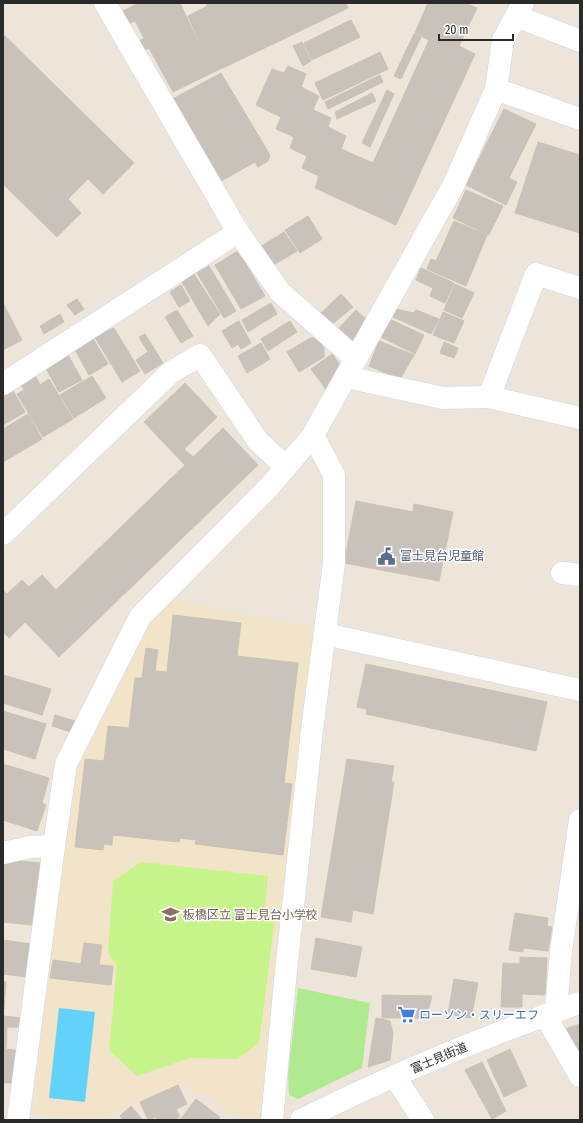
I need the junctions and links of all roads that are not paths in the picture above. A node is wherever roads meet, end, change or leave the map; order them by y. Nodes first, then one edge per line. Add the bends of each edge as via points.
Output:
1 (105, 3) edge
2 (519, 10) edge
3 (580, 41) edge
4 (496, 89) junction
5 (580, 119) edge
6 (238, 232) junction
7 (580, 288) edge
8 (351, 368) junction
9 (3, 384) edge
10 (489, 397) junction
11 (580, 418) edge
12 (314, 435) junction
13 (286, 467) junction
14 (3, 534) edge
15 (325, 634) junction
16 (580, 690) edge
17 (580, 820) edge
18 (54, 846) junction
19 (3, 853) edge
20 (580, 1002) edge
21 (551, 1013) junction
22 (580, 1076) edge
23 (395, 1077) junction
24 (18, 1120) edge
25 (272, 1120) edge
26 (301, 1120) edge
27 (423, 1120) edge

1 - 6 street
2 - 3 street
2 - 4 street via 503,40
4 - 5 street
4 - 8 street via 453,186
6 - 8 street via 280,292
6 - 9 street
7 - 10 street via 536,274
8 - 10 street via 443,398
8 - 12 street
10 - 11 street
12 - 13 street
12 - 15 street via 334,475 334,563
13 - 14 street via 258,441 200,355 170,373
13 - 18 street via 140,617 66,764
15 - 16 street
15 - 25 street via 312,730
17 - 21 street
18 - 19 street via 30,847
18 - 24 street
20 - 21 street, 富士見街道
21 - 22 street
21 - 23 street, 富士見街道
23 - 26 street, 富士見街道
23 - 27 street

